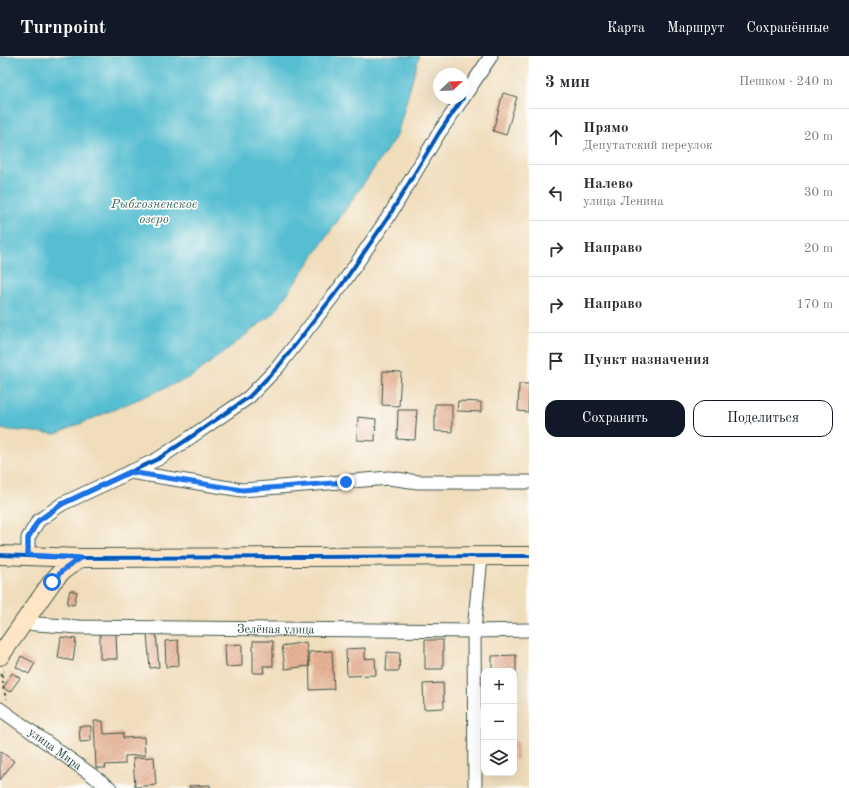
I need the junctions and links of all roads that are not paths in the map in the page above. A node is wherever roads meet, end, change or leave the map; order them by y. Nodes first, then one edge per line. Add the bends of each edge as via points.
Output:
1 (491, 56) edge
2 (469, 89) edge
3 (459, 104) edge
4 (130, 472) junction
5 (529, 482) edge
6 (0, 555) edge
7 (28, 555) junction
8 (481, 556) junction
9 (529, 556) edge
10 (72, 557) junction
11 (23, 623) junction
12 (529, 630) edge
13 (474, 631) junction
14 (0, 656) edge
15 (4, 712) edge
16 (110, 788) edge
17 (475, 788) edge

1 - 2 street
3 - 4 street via 389,216 341,286 278,367 249,397 164,455
4 - 5 street via 242,490 389,478 418,482
4 - 7 street via 62,504 38,521 28,538
6 - 7 street
7 - 10 street
8 - 9 street
8 - 10 street
8 - 13 street
10 - 11 street
11 - 13 street, Зелёная улица via 79,627
11 - 14 street
12 - 13 street, Зелёная улица
13 - 17 street
15 - 16 street, улица Мира

